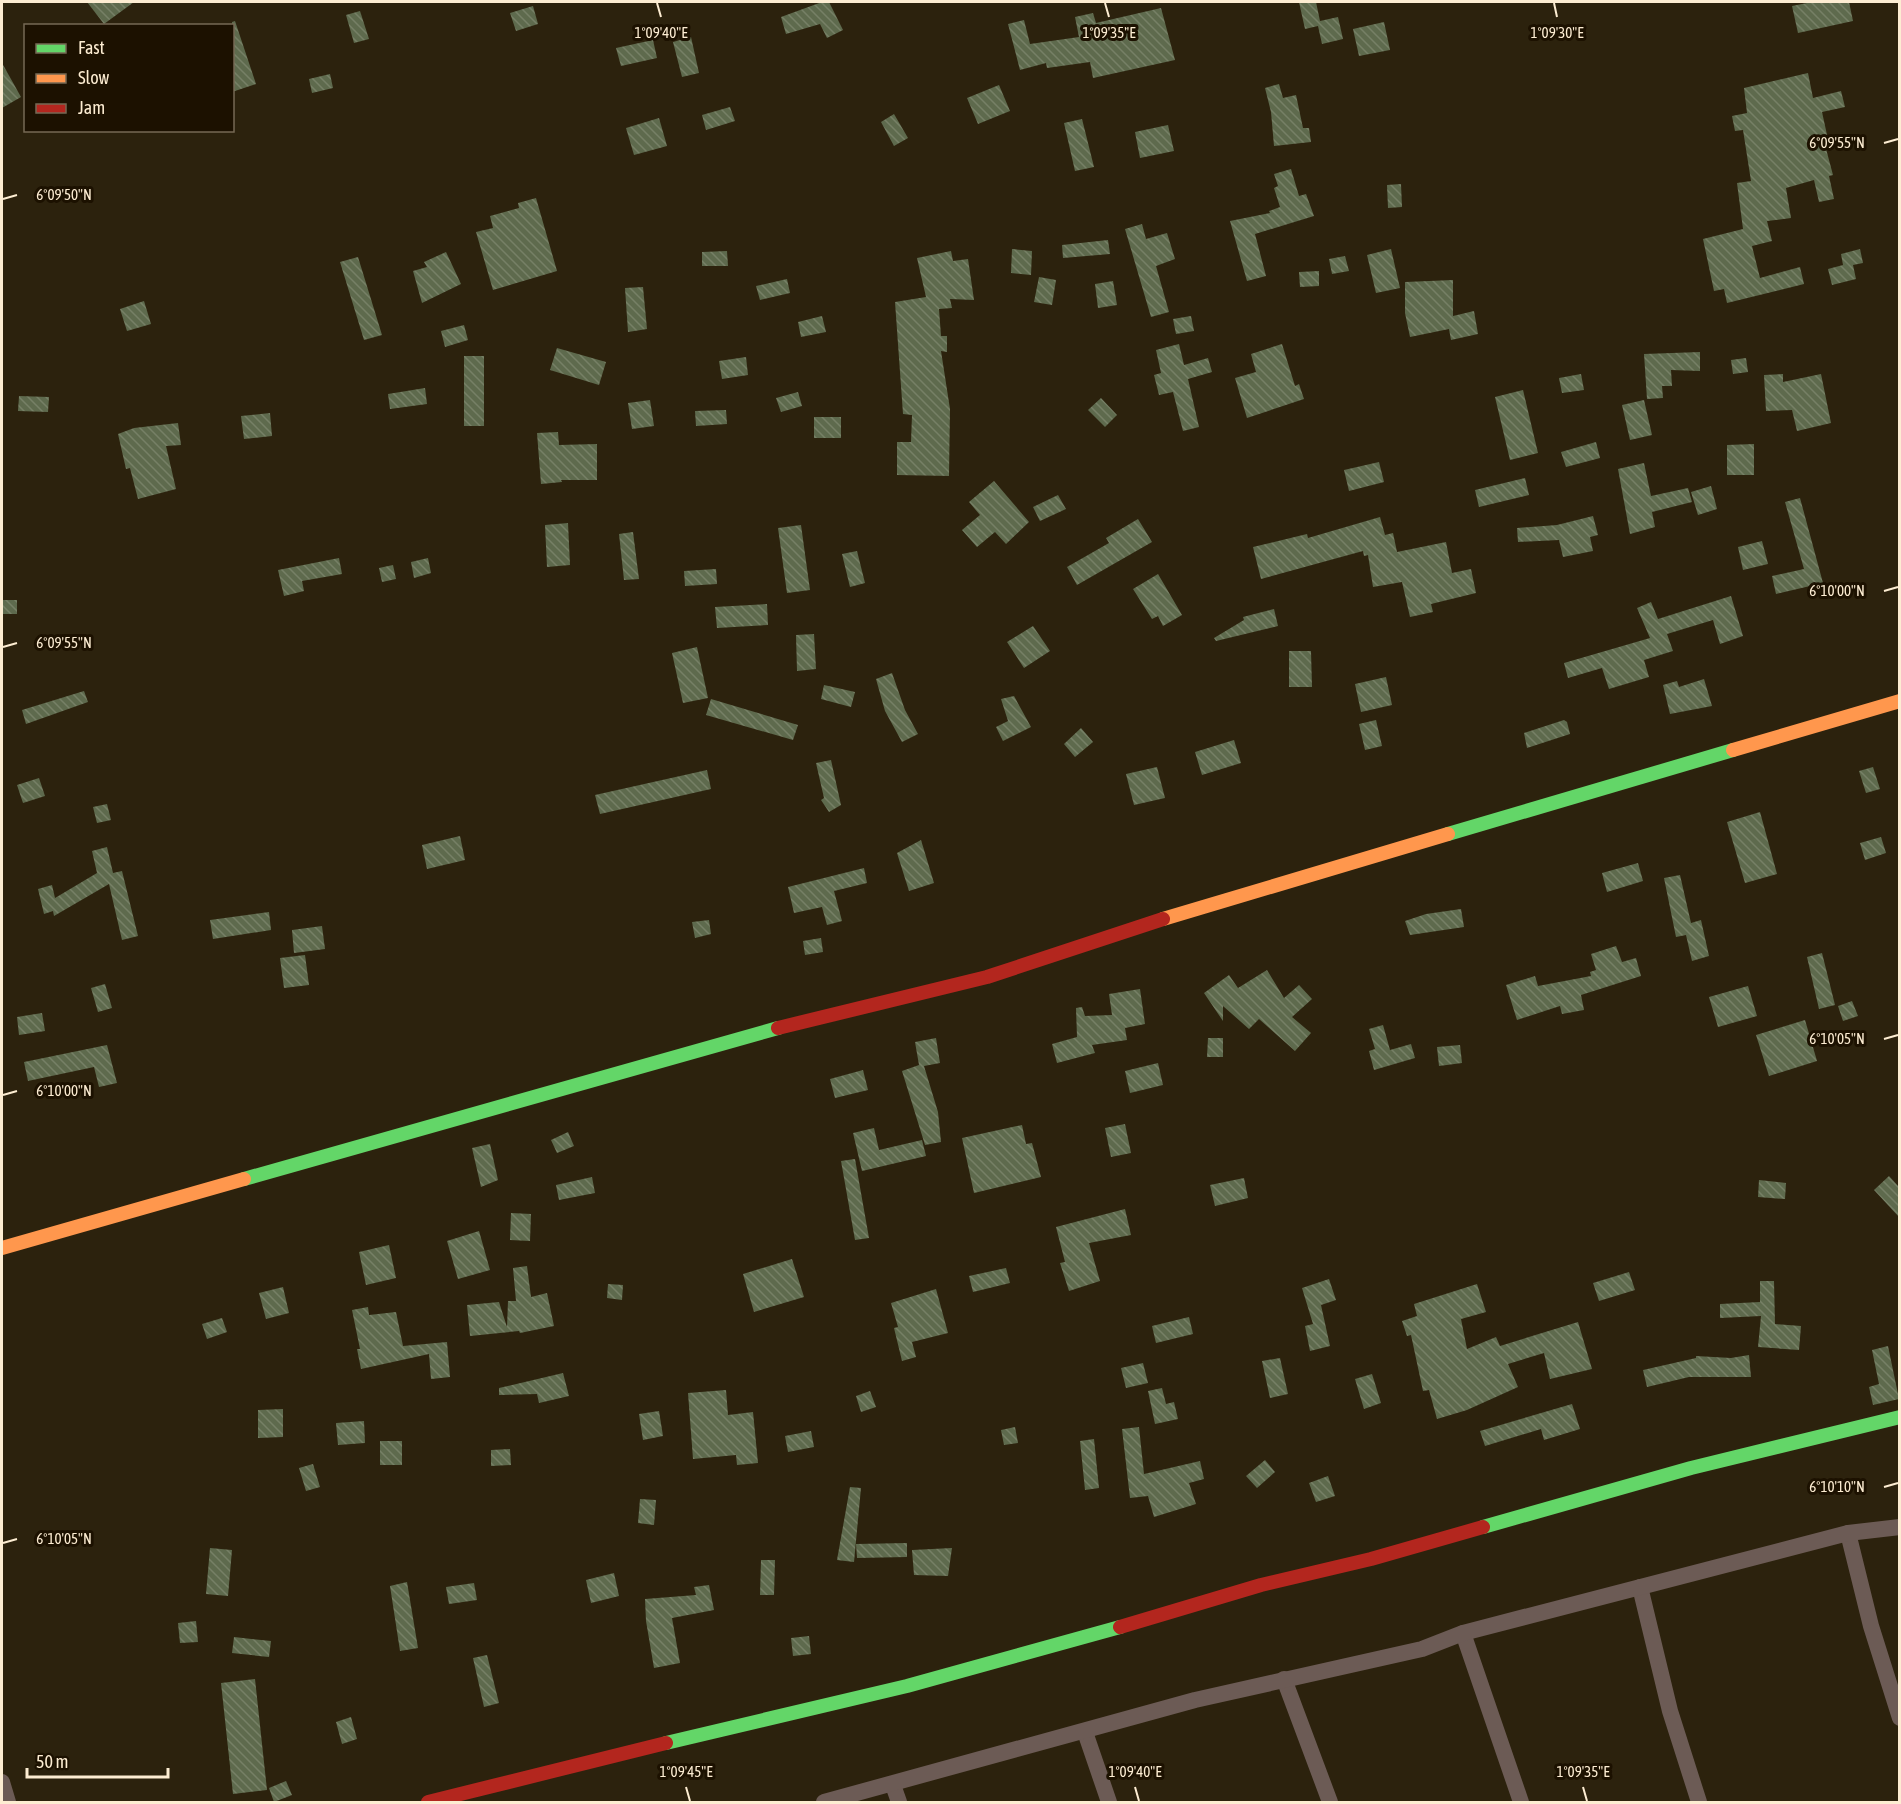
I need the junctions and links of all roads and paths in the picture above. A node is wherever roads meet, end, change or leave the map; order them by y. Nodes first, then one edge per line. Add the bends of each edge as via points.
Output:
1 (1899, 701) edge
2 (2, 1248) edge
3 (1899, 1417) edge
4 (1899, 1527) edge
5 (1848, 1533) junction
6 (1640, 1587) junction
7 (1463, 1633) junction
8 (1284, 1679) junction
9 (1899, 1718) edge
10 (1085, 1732) junction
11 (2, 1782) edge
12 (892, 1785) junction
13 (8, 1803) edge
14 (428, 1803) edge
15 (824, 1803) edge
16 (899, 1803) edge
17 (1109, 1803) edge
18 (1330, 1803) edge
19 (1521, 1803) edge
20 (1699, 1803) edge

1 - 2 street via 1198,907 987,977 765,1031
3 - 14 street via 1690,1468 907,1686
4 - 5 street
5 - 6 street
5 - 9 street via 1870,1626
6 - 7 street
6 - 20 street via 1670,1711
7 - 8 street via 1422,1649
7 - 19 street
8 - 10 street
8 - 18 street
10 - 12 street
10 - 17 street
11 - 13 street
12 - 15 street
12 - 16 street

